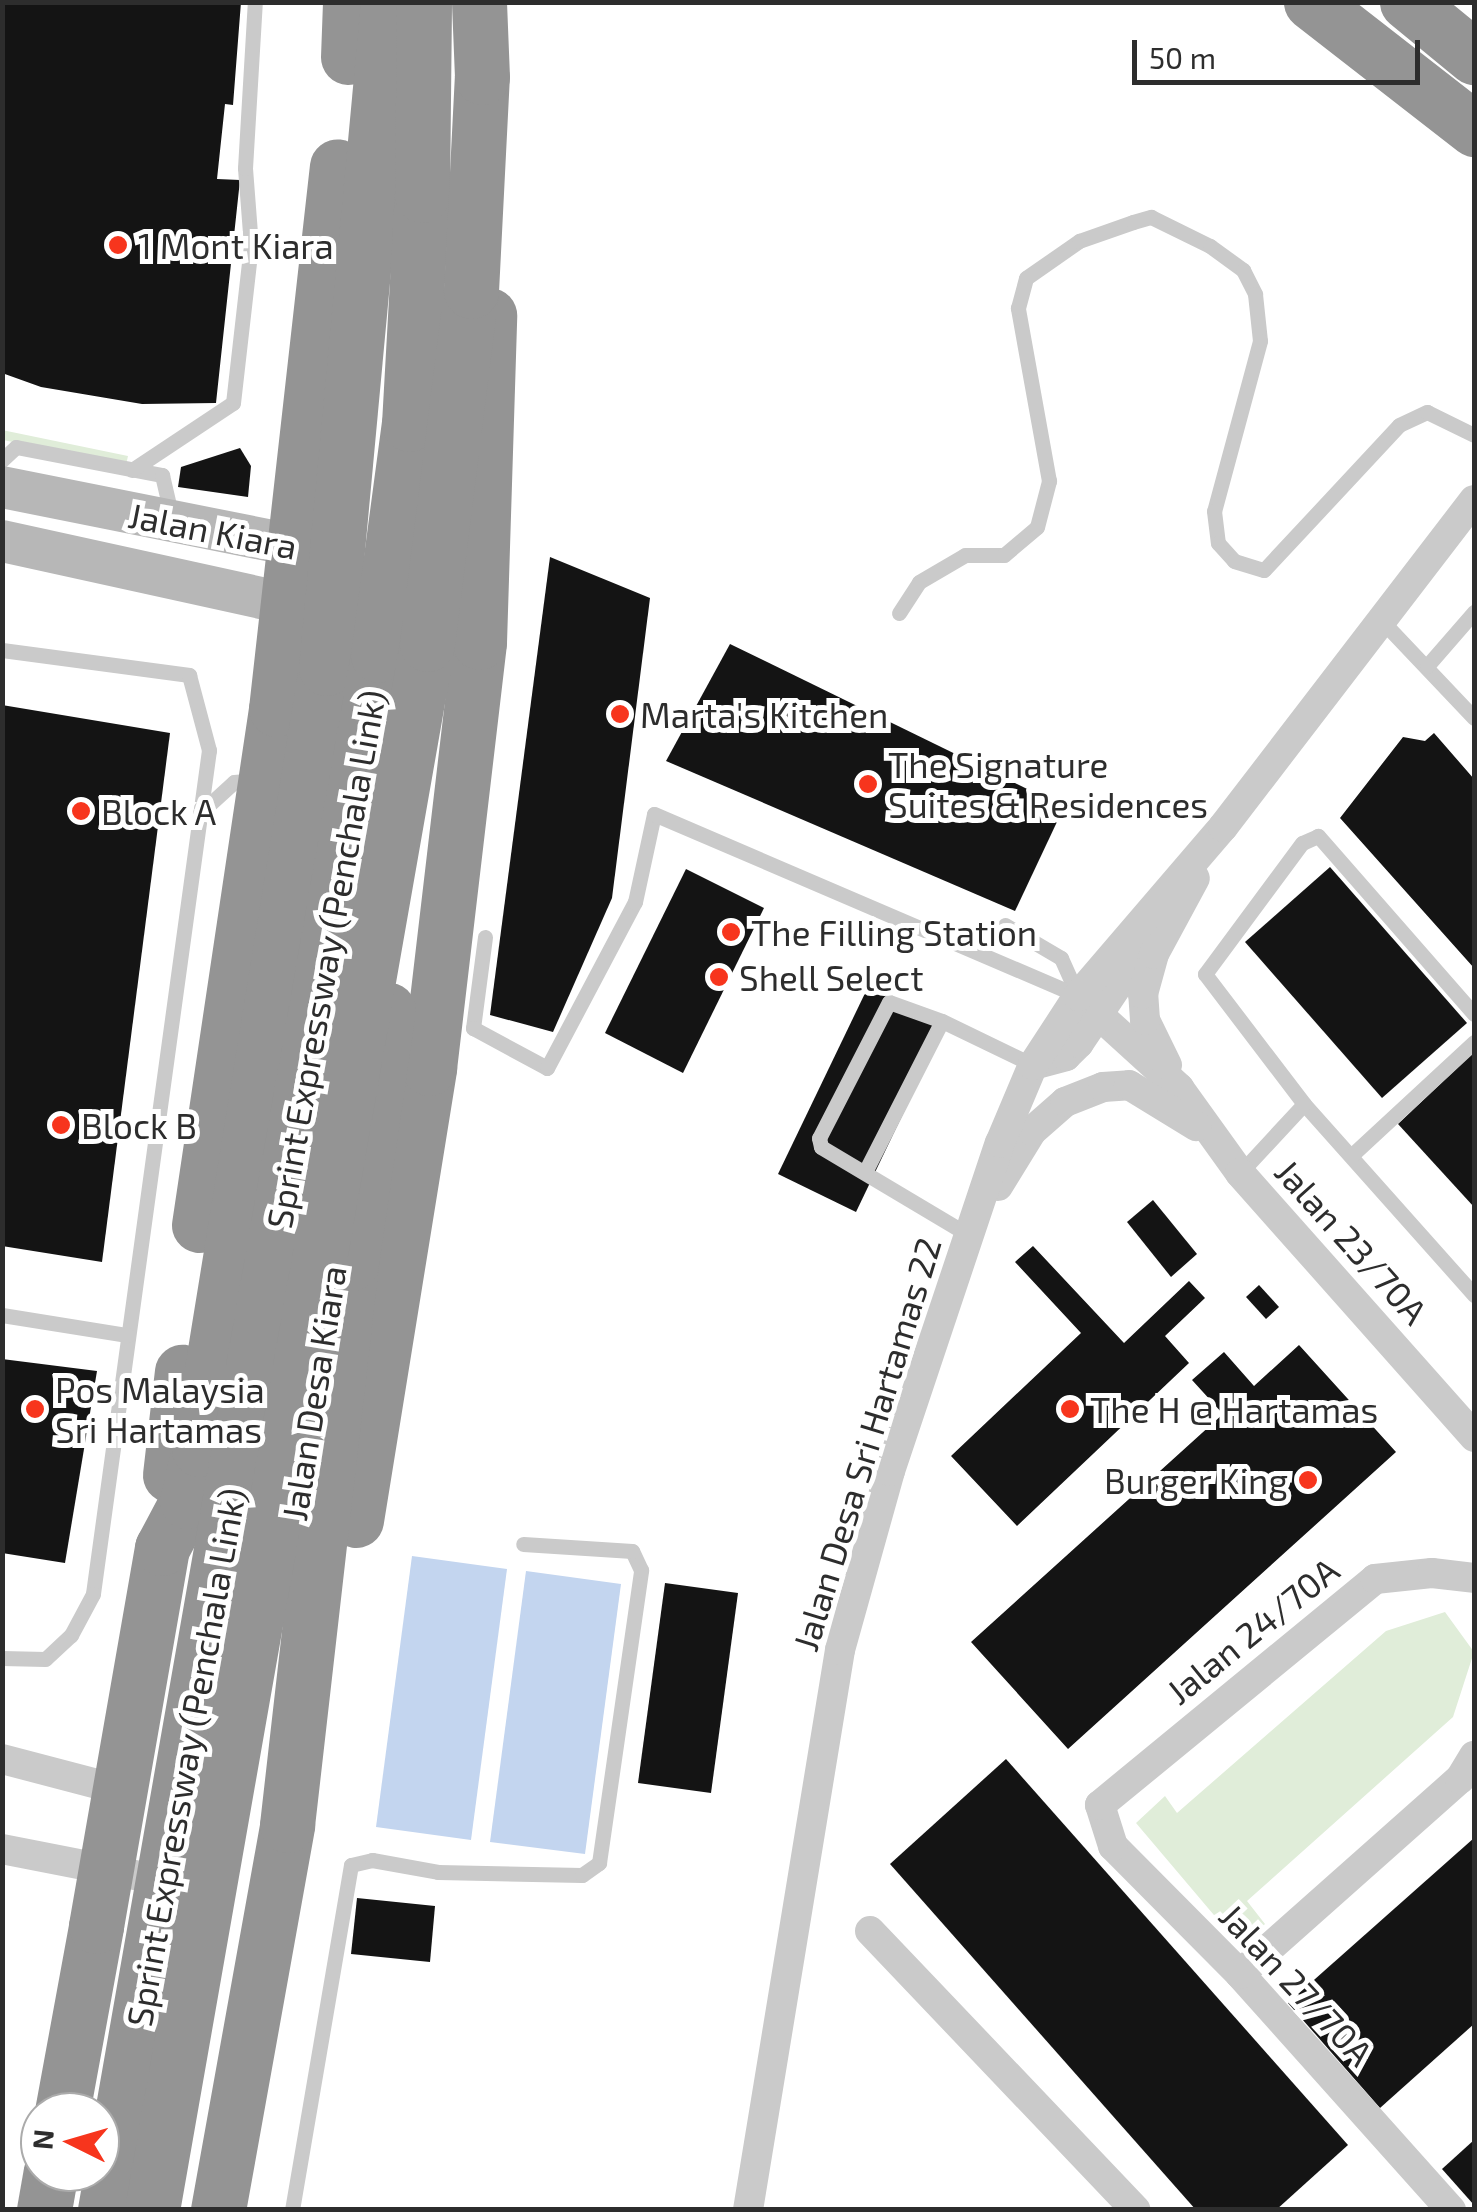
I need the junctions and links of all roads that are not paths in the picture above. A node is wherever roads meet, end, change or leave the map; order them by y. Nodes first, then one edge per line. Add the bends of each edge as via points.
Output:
1 (255, 2) edge
2 (350, 2) edge
3 (388, 2) edge
4 (398, 2) edge
5 (424, 2) edge
6 (440, 2) edge
7 (471, 2) edge
8 (479, 2) edge
9 (506, 2) edge
10 (1312, 2) edge
11 (1407, 2) edge
12 (1474, 57) edge
13 (1474, 128) edge
14 (1474, 435) edge
15 (2, 460) edge
16 (132, 470) junction
17 (2, 488) edge
18 (1474, 500) edge
19 (173, 523) junction
20 (2, 541) edge
21 (368, 560) junction
22 (424, 572) junction
23 (1474, 612) edge
24 (899, 613) dead end
25 (1383, 622) junction
26 (386, 633) junction
27 (2, 650) edge
28 (1427, 666) junction
29 (1474, 718) edge
30 (200, 813) junction
31 (323, 821) dead end
32 (1223, 827) junction
33 (324, 838) dead end
34 (331, 908) junction
35 (1005, 925) dead end
36 (485, 937) dead end
37 (1089, 1004) junction
38 (1474, 1014) edge
39 (942, 1021) junction
40 (1474, 1042) edge
41 (1034, 1065) junction
42 (1179, 1088) junction
43 (1304, 1104) junction
44 (1214, 1140) junction
45 (1353, 1154) junction
46 (865, 1172) junction
47 (1240, 1172) junction
48 (967, 1234) junction
49 (1474, 1295) edge
50 (2, 1314) edge
51 (127, 1335) junction
52 (1474, 1437) edge
53 (524, 1544) dead end
54 (162, 1548) junction
55 (1474, 1578) edge
56 (2, 1658) edge
57 (1474, 1756) edge
58 (2, 1759) edge
59 (196, 1799) junction
60 (1100, 1806) joint
61 (266, 1815) junction
62 (2, 1849) edge
63 (179, 1883) junction
64 (229, 1890) junction
65 (870, 1931) dead end
66 (1240, 1974) junction
67 (66, 2092) edge
68 (97, 2200) edge
69 (168, 2210) edge
70 (218, 2210) edge
71 (292, 2210) edge
72 (748, 2210) edge
73 (1136, 2210) edge
74 (1451, 2210) edge

1 - 16 lane via 244,168 251,246 233,403
2 - 54 highway, bridge via 276,709 210,1125
3 - 54 highway, bridge via 326,668 199,1449 186,1501
4 - 21 highway via 396,352
5 - 26 highway, Sprint Expressway (Penchala Link), bridge via 409,424
6 - 22 highway via 434,453
7 - 61 highway, bridge via 466,401 451,578
8 - 68 highway, bridge via 482,77 471,291 427,644
9 - 61 highway via 479,642 430,1068 362,1492
10 - 13 highway
11 - 12 highway
14 - 24 lane via 1427,412 1399,425 1264,570 1234,561 1218,542 1214,511 1260,341 1255,294 1243,270 1210,246 1152,218 1132,222 1079,241 1026,278 1018,308 1050,480 1036,527 1004,555 965,555 919,582
15 - 16 lane via 16,447
16 - 19 lane via 162,475
17 - 19 main road, Jalan Kiara
18 - 25 street
19 - 21 main road, Jalan Kiara
20 - 26 main road, Jalan Kiara
21 - 22 main road, Jalan Kiara
21 - 26 main road, Jalan Desa Kiara
22 - 26 main road, Jalan Desa Kiara
23 - 28 lane
25 - 28 lane
25 - 32 street
26 - 34 main road, Jalan Desa Kiara
26 - 61 main road, Jalan Desa Kiara
26 - 68 highway, Sprint Expressway (Penchala Link), bridge
27 - 30 lane via 189,675 209,750
28 - 29 lane
30 - 31 lane via 234,782 257,780 308,800
30 - 51 lane
32 - 37 street, Jalan Desa Sri Hartamas 22
32 - 42 street via 1154,954 1143,994 1145,1020
33 - 34 lane
34 - 59 main road, Jalan Desa Kiara
35 - 37 lane via 1060,958
36 - 37 lane via 473,1028 546,1068 635,902 654,814
37 - 41 street, Jalan Desa Sri Hartamas 22
37 - 42 street, Jalan 23/70A
38 - 43 lane via 1334,848 1318,836 1302,842 1205,974
39 - 41 lane
39 - 46 lane
39 - 46 lane via 894,1000 871,1036 820,1138 820,1147
40 - 45 lane
41 - 48 street, Jalan Desa Sri Hartamas 22
42 - 44 street, Jalan 23/70A
43 - 45 lane
43 - 47 lane
44 - 47 street, Jalan 23/70A
44 - 48 street, Jalan 23/70A via 1129,1085 1090,1092 1065,1102 1032,1130
45 - 49 lane
46 - 48 lane
47 - 52 street, Jalan 23/70A
48 - 72 street, Jalan Desa Sri Hartamas 22 via 840,1650
50 - 51 lane
51 - 56 lane via 93,1594 71,1635 45,1660
53 - 71 lane via 632,1551 641,1570 599,1863 582,1875 438,1872 372,1860 352,1866
54 - 67 highway, bridge
55 - 60 street, Jalan 24/70A via 1375,1578
57 - 66 street via 1460,1779
58 - 59 street via 128,1793
59 - 61 street
59 - 63 main road, Jalan Desa Kiara
60 - 66 street, Jalan 27/70A via 1114,1846
61 - 64 main road, Jalan Desa Kiara
61 - 70 highway
62 - 63 street
63 - 64 street
63 - 68 main road, Jalan Desa Kiara
64 - 69 main road, Jalan Desa Kiara
65 - 73 street
66 - 74 street, Jalan 27/70A

